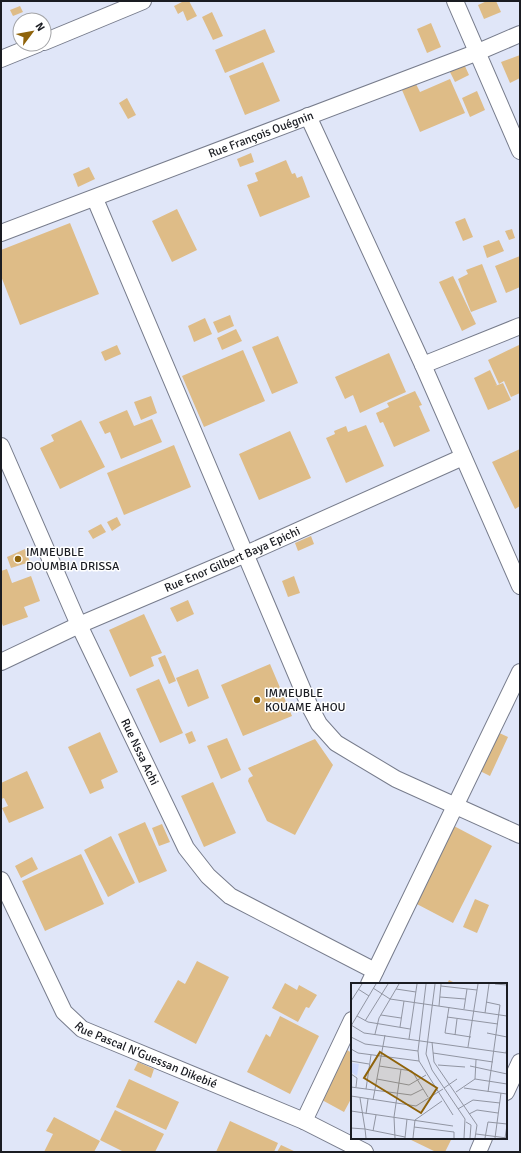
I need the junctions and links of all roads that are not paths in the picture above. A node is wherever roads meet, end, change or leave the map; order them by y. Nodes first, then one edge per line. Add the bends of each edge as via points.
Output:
1 (143, 1) edge
2 (455, 1) edge
3 (520, 34) edge
4 (52, 39) edge
5 (18, 52) edge
6 (478, 52) junction
7 (1, 59) edge
8 (308, 116) junction
9 (520, 150) edge
10 (95, 199) junction
11 (1, 233) edge
12 (520, 326) edge
13 (423, 365) junction
14 (1, 446) edge
15 (463, 457) junction
16 (246, 554) junction
17 (520, 586) edge
18 (78, 625) junction
19 (1, 662) edge
20 (520, 672) edge
21 (456, 806) junction
22 (520, 835) edge
23 (1, 880) edge
24 (372, 977) edge
25 (351, 1022) edge
26 (520, 1062) edge
27 (507, 1090) edge
28 (304, 1121) junction
29 (484, 1139) edge
30 (365, 1152) edge
31 (478, 1152) edge

1 - 4 street
2 - 6 street
3 - 6 street, Rue François Ouégnin
5 - 7 street
6 - 8 street, Rue François Ouégnin
6 - 9 street
8 - 10 street, Rue François Ouégnin
8 - 13 street
10 - 11 street, Rue François Ouégnin
10 - 16 street
12 - 13 street
13 - 15 street
14 - 18 street, Rue Nssa Achi
15 - 16 street, Rue Enor Gilbert Baya Epichi
15 - 17 street
16 - 18 street, Rue Enor Gilbert Baya Epichi
16 - 21 street via 319,724 336,743 382,771
18 - 19 street, Rue Enor Gilbert Baya Epichi
18 - 24 street, Rue Nssa Achi via 186,848 208,876 230,896
20 - 21 street
21 - 22 street
21 - 24 street
23 - 28 street, Rue Pascal N'Guessan Dikebié via 64,1012 82,1029
25 - 28 street
26 - 27 street
28 - 30 street, Rue Pascal N'Guessan Dikebié
29 - 31 street

